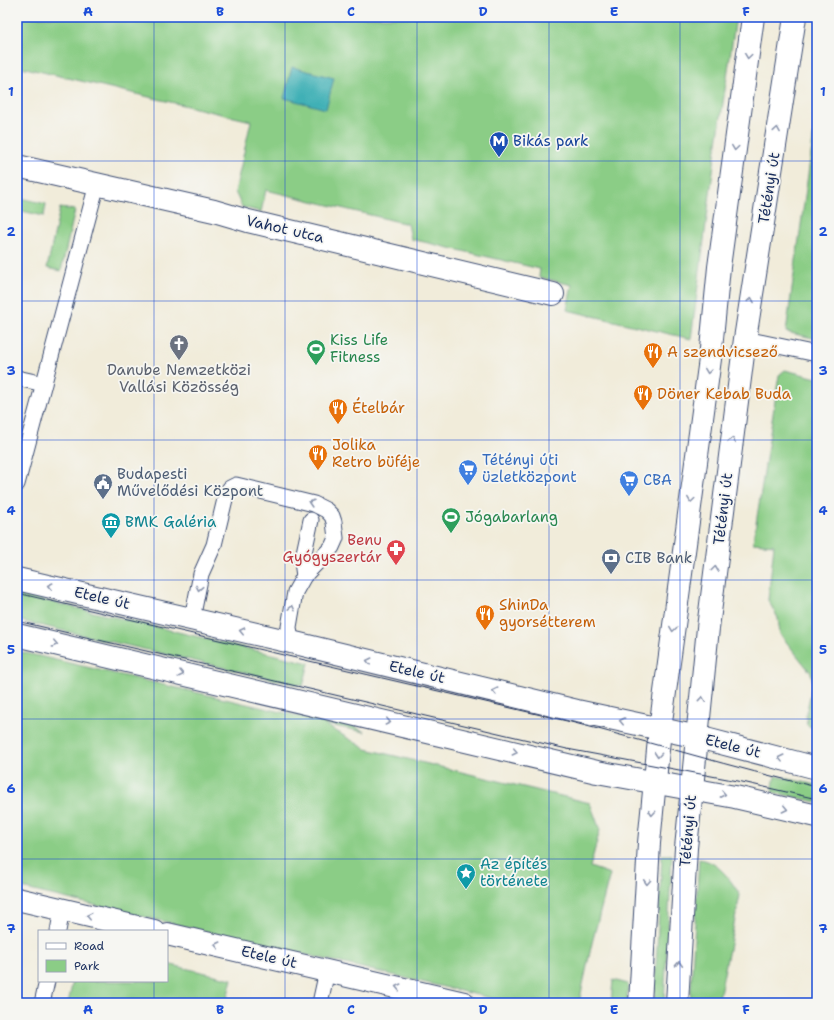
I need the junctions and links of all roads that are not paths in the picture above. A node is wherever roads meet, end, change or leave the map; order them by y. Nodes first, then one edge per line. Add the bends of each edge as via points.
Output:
1 (753, 17) edge
2 (795, 17) edge
3 (17, 166) edge
4 (97, 184) junction
5 (553, 294) dead end
6 (712, 332) junction
7 (745, 339) junction
8 (817, 354) edge
9 (17, 378) edge
10 (44, 384) junction
11 (17, 484) edge
12 (311, 520) dead end
13 (304, 576) junction
14 (17, 579) edge
15 (192, 619) junction
16 (17, 635) edge
17 (291, 642) junction
18 (660, 729) junction
19 (698, 738) junction
20 (817, 768) edge
21 (655, 782) junction
22 (692, 788) junction
23 (817, 816) edge
24 (17, 899) edge
25 (62, 910) junction
26 (58, 930) edge
27 (150, 930) edge
28 (168, 934) edge
29 (327, 971) junction
30 (47, 982) edge
31 (42, 1003) edge
32 (320, 1003) edge
33 (464, 1003) edge
34 (640, 1003) edge
35 (677, 1003) edge

1 -> 6 main road
7 -> 2 main road, Tétényi út
3 - 4 main road, Vahot utca
4 - 5 main road, Vahot utca
4 - 10 lane
6 - 7 main road
6 -> 18 main road
7 - 8 lane
19 -> 7 main road, Tétényi út via 708,628
9 - 10 lane
10 - 11 lane
12 - 13 lane via 302,562
13 -> 15 lane via 332,547 336,538 332,516 314,504 236,485 230,488 226,495 214,545 201,574
17 -> 13 lane via 290,616 295,592
15 -> 14 main road, Etele út
17 -> 15 main road, Etele út
16 -> 21 main road via 597,772
18 -> 17 main road, Etele út
18 - 19 main road, Etele út
18 -> 21 main road
20 -> 19 main road, Etele út
19 - 22 main road, Tétényi út
21 - 22 main road
21 -> 34 main road
22 -> 23 main road
35 -> 22 main road, Tétényi út via 684,872
24 - 25 main road
25 - 26 lane
27 -> 25 main road
29 -> 28 main road, Etele út
29 - 32 lane
33 -> 29 main road, Etele út
30 - 31 lane

